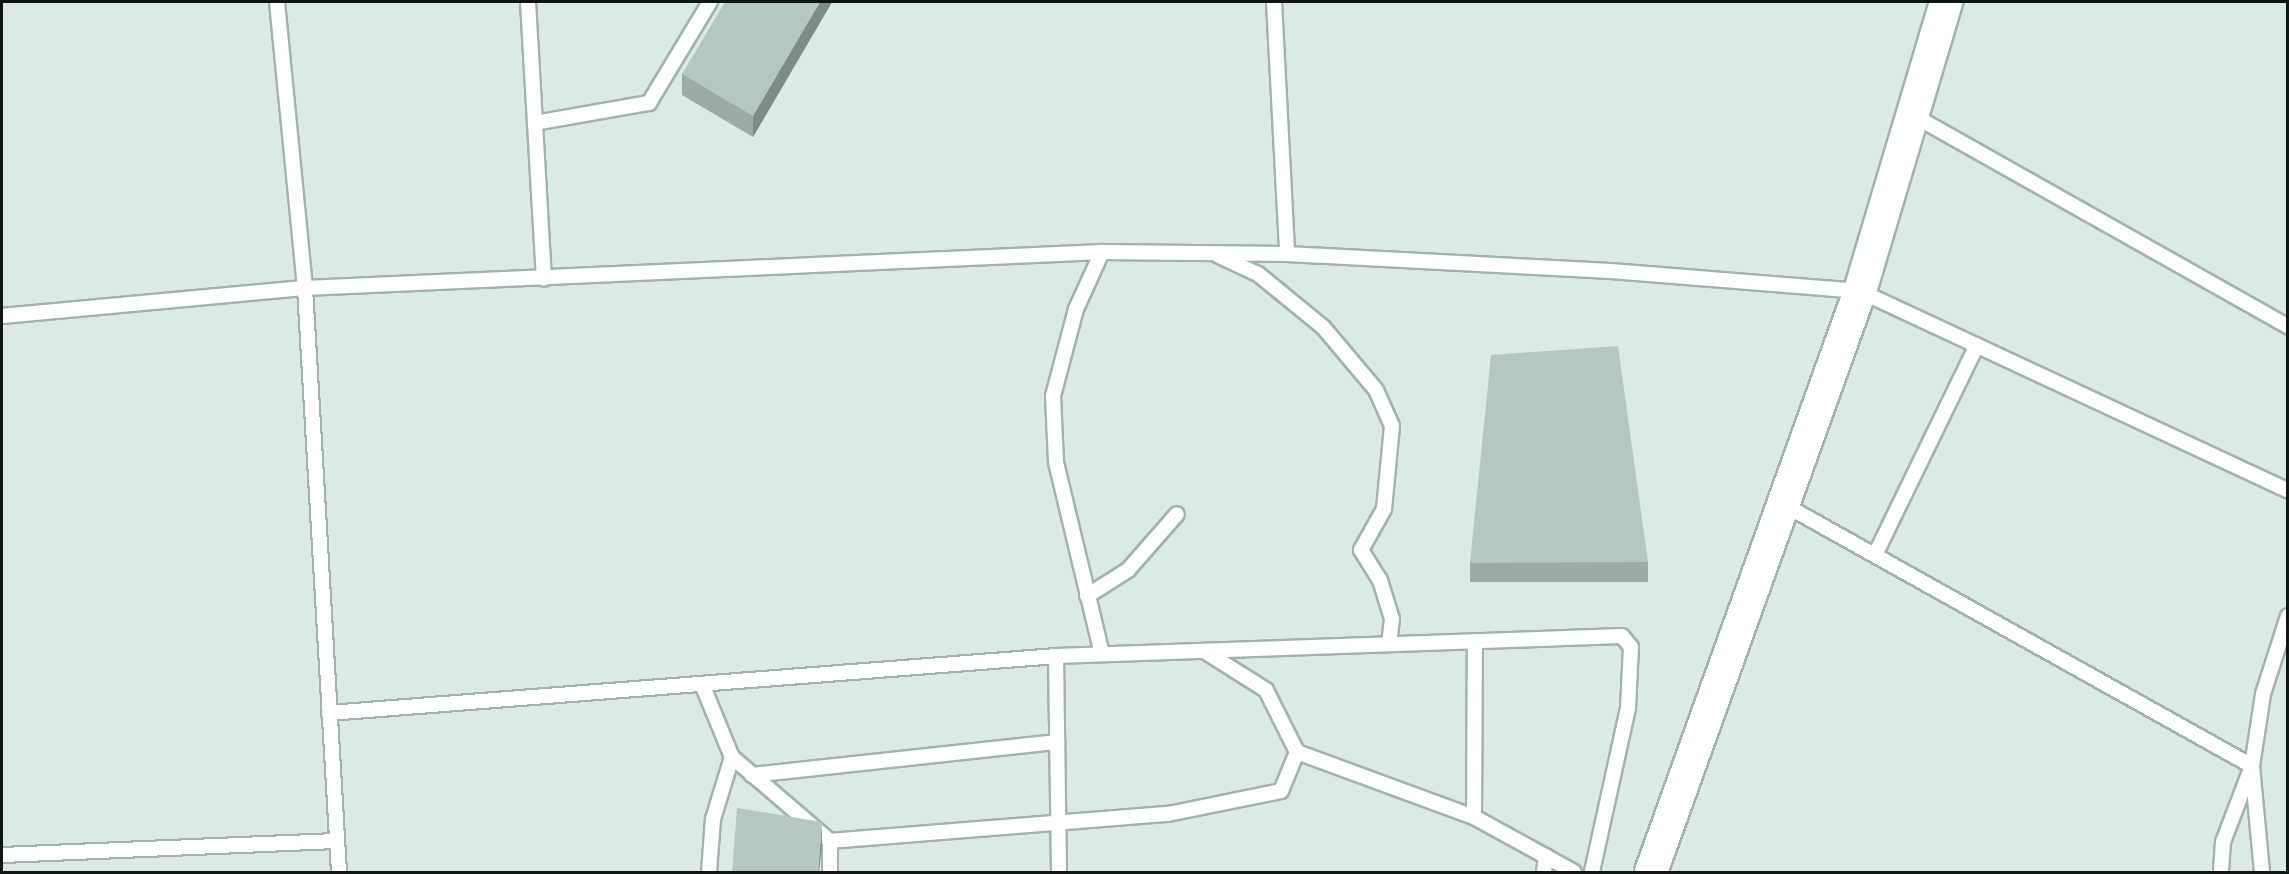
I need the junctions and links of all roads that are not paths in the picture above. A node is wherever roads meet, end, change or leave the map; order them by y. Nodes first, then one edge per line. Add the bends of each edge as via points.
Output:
1 (277, 2) edge
2 (528, 2) edge
3 (710, 2) edge
4 (1274, 2) edge
5 (1946, 2) edge
6 (1911, 114) junction
7 (535, 123) junction
8 (1102, 252) junction
9 (1213, 253) junction
10 (1287, 254) junction
11 (544, 279) junction
12 (305, 288) junction
13 (1860, 291) junction
14 (2, 316) edge
15 (2288, 326) edge
16 (1977, 345) junction
17 (2288, 491) edge
18 (1783, 504) junction
19 (1178, 514) dead end
20 (1875, 555) junction
21 (1087, 596) junction
22 (2288, 616) edge
23 (1474, 641) junction
24 (1389, 644) junction
25 (1204, 651) junction
26 (1102, 654) junction
27 (1056, 656) junction
28 (702, 684) junction
29 (329, 713) junction
30 (1057, 741) junction
31 (1297, 752) junction
32 (732, 757) junction
33 (2252, 766) junction
34 (752, 775) junction
35 (1474, 817) junction
36 (1059, 823) junction
37 (337, 841) junction
38 (830, 842) junction
39 (2, 855) edge
40 (1545, 856) junction
41 (1657, 872) edge
42 (339, 873) edge
43 (709, 873) edge
44 (830, 873) edge
45 (1059, 873) edge
46 (1544, 873) edge
47 (1574, 873) edge
48 (1592, 873) edge
49 (2221, 873) edge
50 (2262, 873) edge

1 - 12 lane
2 - 7 lane
3 - 7 lane via 649,103
4 - 10 lane
5 - 6 street
6 - 13 street
6 - 15 lane
7 - 11 lane
8 - 9 lane
8 - 11 lane
8 - 21 lane via 1076,309 1053,396 1056,462
9 - 10 lane
9 - 24 lane via 1257,274 1323,327 1377,390 1392,426 1384,509 1361,550 1392,619
10 - 13 lane
11 - 12 lane
12 - 14 lane
12 - 29 lane
13 - 16 lane
13 - 18 street
16 - 17 lane
16 - 20 lane
18 - 20 lane
18 - 41 street
19 - 21 lane via 1128,570
20 - 33 lane
21 - 26 lane
22 - 33 lane via 2263,694
23 - 24 lane
23 - 35 lane
23 - 48 lane via 1622,636 1632,647 1628,708
24 - 25 lane
25 - 26 lane
25 - 31 lane via 1266,690
26 - 27 lane
27 - 28 lane
27 - 30 lane
28 - 29 lane
28 - 32 lane
29 - 37 lane
30 - 34 lane
30 - 36 lane
31 - 35 lane
31 - 36 lane via 1281,791 1168,814
32 - 34 lane
32 - 43 lane via 713,819
33 - 49 lane via 2223,842
33 - 50 lane
34 - 38 lane
35 - 40 lane
36 - 38 lane
36 - 45 lane
37 - 39 lane
37 - 42 lane
38 - 44 lane
40 - 46 lane
40 - 47 lane

